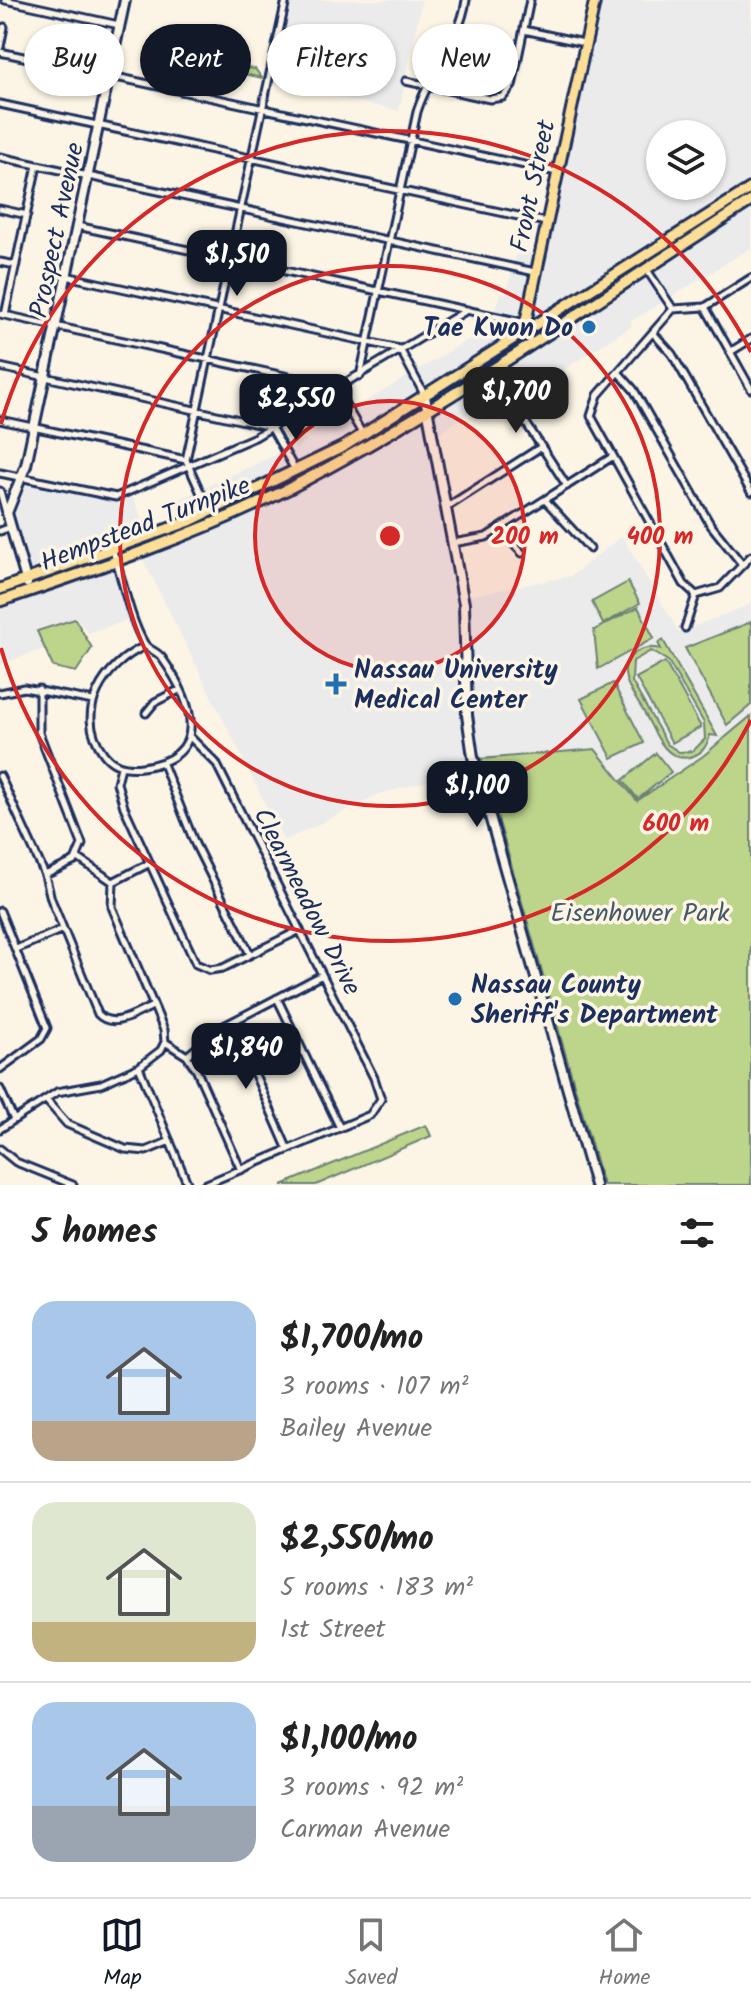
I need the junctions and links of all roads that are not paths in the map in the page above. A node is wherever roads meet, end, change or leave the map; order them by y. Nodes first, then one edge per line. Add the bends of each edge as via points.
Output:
1 (5, 0) edge
2 (125, 0) edge
3 (286, 0) edge
4 (466, 0) edge
5 (530, 0) edge
6 (595, 0) edge
7 (115, 24) edge
8 (120, 24) edge
9 (461, 24) edge
10 (4, 27) dead end
11 (524, 30) junction
12 (585, 43) junction
13 (0, 49) edge
14 (24, 55) edge
15 (518, 55) edge
16 (124, 78) edge
17 (406, 81) dead end
18 (412, 82) edge
19 (105, 96) edge
20 (422, 96) edge
21 (476, 96) edge
22 (498, 96) edge
23 (0, 104) edge
24 (262, 108) junction
25 (99, 125) junction
26 (411, 140) junction
27 (0, 157) edge
28 (251, 158) junction
29 (37, 165) junction
30 (558, 172) junction
31 (88, 176) junction
32 (751, 188) edge
33 (400, 190) junction
34 (751, 201) edge
35 (0, 209) edge
36 (241, 209) junction
37 (27, 215) junction
38 (547, 222) junction
39 (77, 226) junction
40 (389, 241) junction
41 (230, 259) junction
42 (0, 262) edge
43 (642, 264) junction
44 (16, 265) junction
45 (536, 273) junction
46 (66, 276) junction
47 (751, 278) edge
48 (379, 291) junction
49 (705, 307) junction
50 (219, 309) junction
51 (673, 309) junction
52 (467, 310) junction
53 (2, 315) edge
54 (56, 327) junction
55 (525, 328) junction
56 (653, 333) junction
57 (751, 339) edge
58 (368, 341) junction
59 (520, 350) junction
60 (402, 351) junction
61 (730, 352) junction
62 (208, 359) junction
63 (0, 367) edge
64 (491, 368) junction
65 (618, 372) junction
66 (360, 376) junction
67 (45, 377) junction
68 (751, 389) edge
69 (337, 390) junction
70 (425, 397) junction
71 (428, 409) junction
72 (197, 410) junction
73 (0, 420) edge
74 (34, 427) junction
75 (271, 427) junction
76 (363, 435) junction
77 (541, 447) junction
78 (612, 457) junction
79 (188, 463) junction
80 (296, 472) junction
81 (0, 473) edge
82 (22, 477) junction
83 (567, 486) junction
84 (0, 491) edge
85 (751, 491) edge
86 (545, 500) junction
87 (447, 507) junction
88 (210, 512) junction
89 (7, 513) junction
90 (11, 527) junction
91 (499, 529) junction
92 (0, 531) edge
93 (453, 543) junction
94 (590, 549) dead end
95 (522, 553) dead end
96 (114, 556) junction
97 (751, 556) edge
98 (741, 563) junction
99 (26, 580) junction
100 (0, 589) edge
101 (29, 591) junction
102 (696, 595) junction
103 (0, 601) edge
104 (685, 628) dead end
105 (145, 646) junction
106 (39, 689) junction
107 (179, 690) junction
108 (0, 693) edge
109 (93, 701) junction
110 (146, 713) dead end
111 (191, 738) junction
112 (163, 764) junction
113 (121, 767) junction
114 (0, 776) edge
115 (3, 791) edge
116 (78, 858) junction
117 (148, 864) junction
118 (45, 875) junction
119 (113, 882) junction
120 (0, 911) edge
121 (63, 929) junction
122 (300, 930) junction
123 (16, 949) junction
124 (250, 954) junction
125 (322, 975) junction
126 (277, 998) junction
127 (153, 1006) junction
128 (232, 1022) junction
129 (165, 1042) junction
130 (187, 1056) junction
131 (139, 1067) junction
132 (0, 1069) edge
133 (0, 1089) edge
134 (46, 1100) junction
135 (14, 1120) junction
136 (340, 1128) junction
137 (0, 1129) edge
138 (170, 1141) junction
139 (0, 1149) edge
140 (288, 1150) junction
141 (241, 1170) junction
142 (73, 1185) edge
143 (188, 1185) edge
144 (204, 1185) edge
145 (595, 1185) edge

1 - 7 street
2 - 8 main road, Prospect Avenue
3 - 24 street
4 - 9 street
5 - 11 street
6 - 12 main road, Front Street
10 - 13 street
11 - 12 street
11 - 15 street
12 - 30 main road, Front Street
13 - 14 street
16 - 24 street
17 - 18 street
19 - 25 main road, Prospect Avenue
20 - 26 street
21 - 22 street
23 - 25 street
24 - 26 street
24 - 28 street
25 - 28 street
25 - 31 main road, Prospect Avenue
26 - 30 street
26 - 33 street
27 - 29 street
28 - 33 street
28 - 36 street
29 - 31 street
29 - 37 street
30 - 38 main road, Front Street
31 - 36 street
31 - 39 main road, Prospect Avenue
32 - 43 main road, Hempstead Turnpike
33 - 38 street
33 - 40 street
34 - 43 main road, Hempstead Turnpike
35 - 37 street
36 - 40 street
36 - 41 street
37 - 44 street
38 - 45 main road, Front Street
39 - 41 street
39 - 46 main road, Prospect Avenue
40 - 45 street
40 - 48 street
41 - 48 street
41 - 50 street
42 - 44 street
43 - 51 street
43 - 55 main road, Hempstead Turnpike
43 - 59 main road, Hempstead Turnpike
44 - 53 street
45 - 55 main road, Front Street
46 - 50 street
46 - 54 main road, Prospect Avenue
47 - 49 street
48 - 52 street
48 - 58 street
49 - 51 street
49 - 61 street
50 - 58 street
50 - 62 street
51 - 56 street
52 - 55 street
52 - 60 street
53 - 54 street
54 - 62 street
54 - 67 main road, Prospect Avenue
55 - 59 main road, Front Street
55 - 70 main road, Hempstead Turnpike
56 - 65 street
56 - 85 street via 672,354
57 - 61 street
58 - 60 street
58 - 66 street
59 - 64 main road, Hempstead Turnpike
60 - 66 street
60 - 70 street
61 - 68 street
62 - 69 street
62 - 72 street
63 - 67 street
64 - 71 main road, Hempstead Turnpike
64 - 77 street
65 - 78 street via 591,410
65 - 98 street via 634,390 710,524
66 - 69 street
67 - 72 street
67 - 74 main road, Prospect Avenue
69 - 75 street
69 - 76 street
70 - 71 main road
70 - 76 main road, Hempstead Turnpike
71 - 87 main road
71 - 96 main road, Hempstead Turnpike via 214,523
72 - 75 street
72 - 79 street
73 - 74 street
74 - 79 street
74 - 82 main road, Prospect Avenue
75 - 79 street
75 - 80 street
76 - 80 main road, Hempstead Turnpike
77 - 83 street
77 - 87 street
78 - 83 street
78 - 102 street via 684,584
79 - 82 street via 116,497
79 - 88 street
80 - 88 main road, Hempstead Turnpike
81 - 82 street
82 - 89 main road, Prospect Avenue
83 - 86 street
84 - 89 street
86 - 91 street
86 - 94 street
87 - 93 main road
88 - 96 main road, Hempstead Turnpike
89 - 90 main road
90 - 92 street
90 - 99 main road
91 - 93 street
91 - 95 street
93 - 145 main road via 464,604 472,750
96 - 99 main road, Hempstead Turnpike
96 - 101 main road, Hempstead Turnpike
96 - 105 street
97 - 98 street
98 - 102 street via 720,588
99 - 100 main road, Hempstead Turnpike
99 - 101 main road
101 - 103 main road, Hempstead Turnpike
102 - 104 street
105 - 107 street via 162,658
105 - 109 street via 112,666
106 - 108 street
106 - 109 street
106 - 116 street via 39,733 80,834
107 - 110 street
107 - 111 street via 191,715
109 - 113 street via 96,739 104,754
111 - 112 street via 183,751
111 - 122 street, Clearmeadow Drive via 216,763
112 - 113 street
112 - 124 street via 202,860
113 - 117 street via 119,792
114 - 115 street
115 - 118 street
116 - 118 street
116 - 119 street
117 - 119 street
117 - 124 street via 196,964 215,970
118 - 121 street
119 - 127 street via 112,907
120 - 123 street
121 - 123 street
121 - 127 street via 101,1018 117,1021
122 - 124 street
122 - 125 street, Clearmeadow Drive
123 - 132 street via 47,1030
125 - 126 street
125 - 136 street, Clearmeadow Drive via 380,1093 374,1112
126 - 128 street
126 - 136 street
127 - 129 street
128 - 130 street
128 - 140 street
129 - 130 street
129 - 131 street
130 - 141 street
131 - 134 street via 101,1084 67,1088
131 - 138 street
133 - 135 street
134 - 135 street
134 - 138 street via 67,1124 125,1149 146,1151
135 - 137 street
136 - 140 street, Clearmeadow Drive
138 - 143 street
139 - 142 street via 16,1162
140 - 141 street, Clearmeadow Drive
141 - 144 street, Clearmeadow Drive

